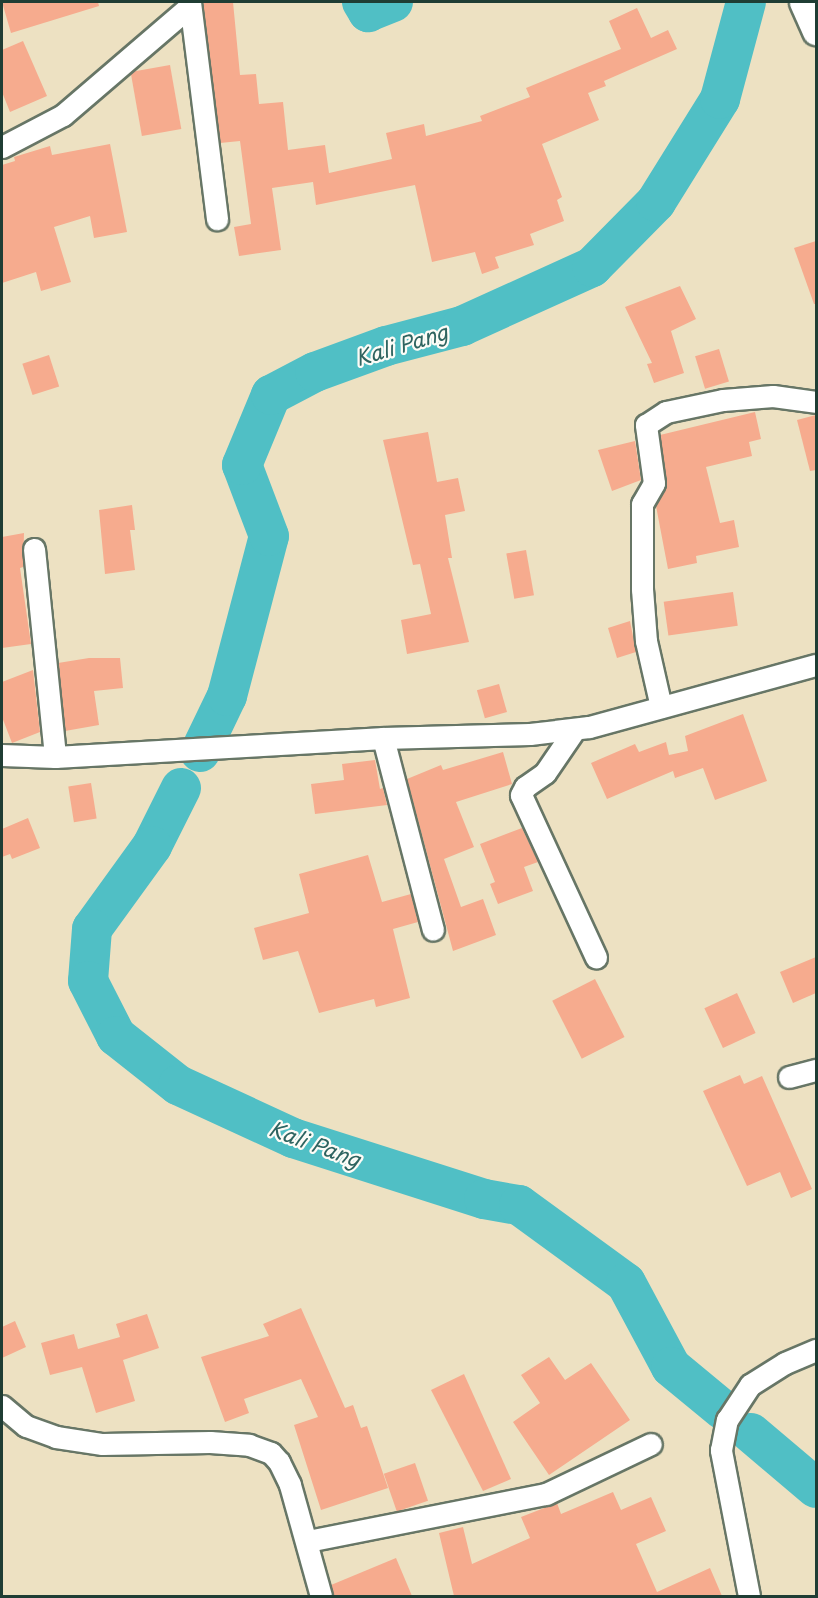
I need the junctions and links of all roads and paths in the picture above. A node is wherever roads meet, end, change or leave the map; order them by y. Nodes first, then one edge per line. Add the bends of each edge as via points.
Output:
1 (190, 4) edge
2 (2, 147) edge
3 (217, 219) dead end
4 (816, 402) edge
5 (34, 549) dead end
6 (816, 665) edge
7 (661, 707) junction
8 (575, 729) junction
9 (383, 738) junction
10 (2, 755) edge
11 (55, 757) junction
12 (433, 930) dead end
13 (596, 957) dead end
14 (816, 1070) edge
15 (789, 1077) dead end
16 (816, 1350) edge
17 (2, 1406) edge
18 (651, 1444) dead end
19 (308, 1541) junction
20 (321, 1596) edge
21 (749, 1596) edge

1 - 2 street via 63,115
1 - 3 street
4 - 7 street via 773,396 723,400 666,412 646,425 654,483 642,504 642,589 646,641
5 - 11 street
6 - 7 street
7 - 8 street
8 - 9 street
8 - 13 street via 545,773 525,787 521,795
9 - 11 street
9 - 12 street
10 - 11 street
14 - 15 street
16 - 21 street via 750,1384 727,1420 721,1450
17 - 19 street via 26,1426 56,1437 102,1444 249,1445 271,1454 290,1485
18 - 19 street via 546,1494
19 - 20 street

